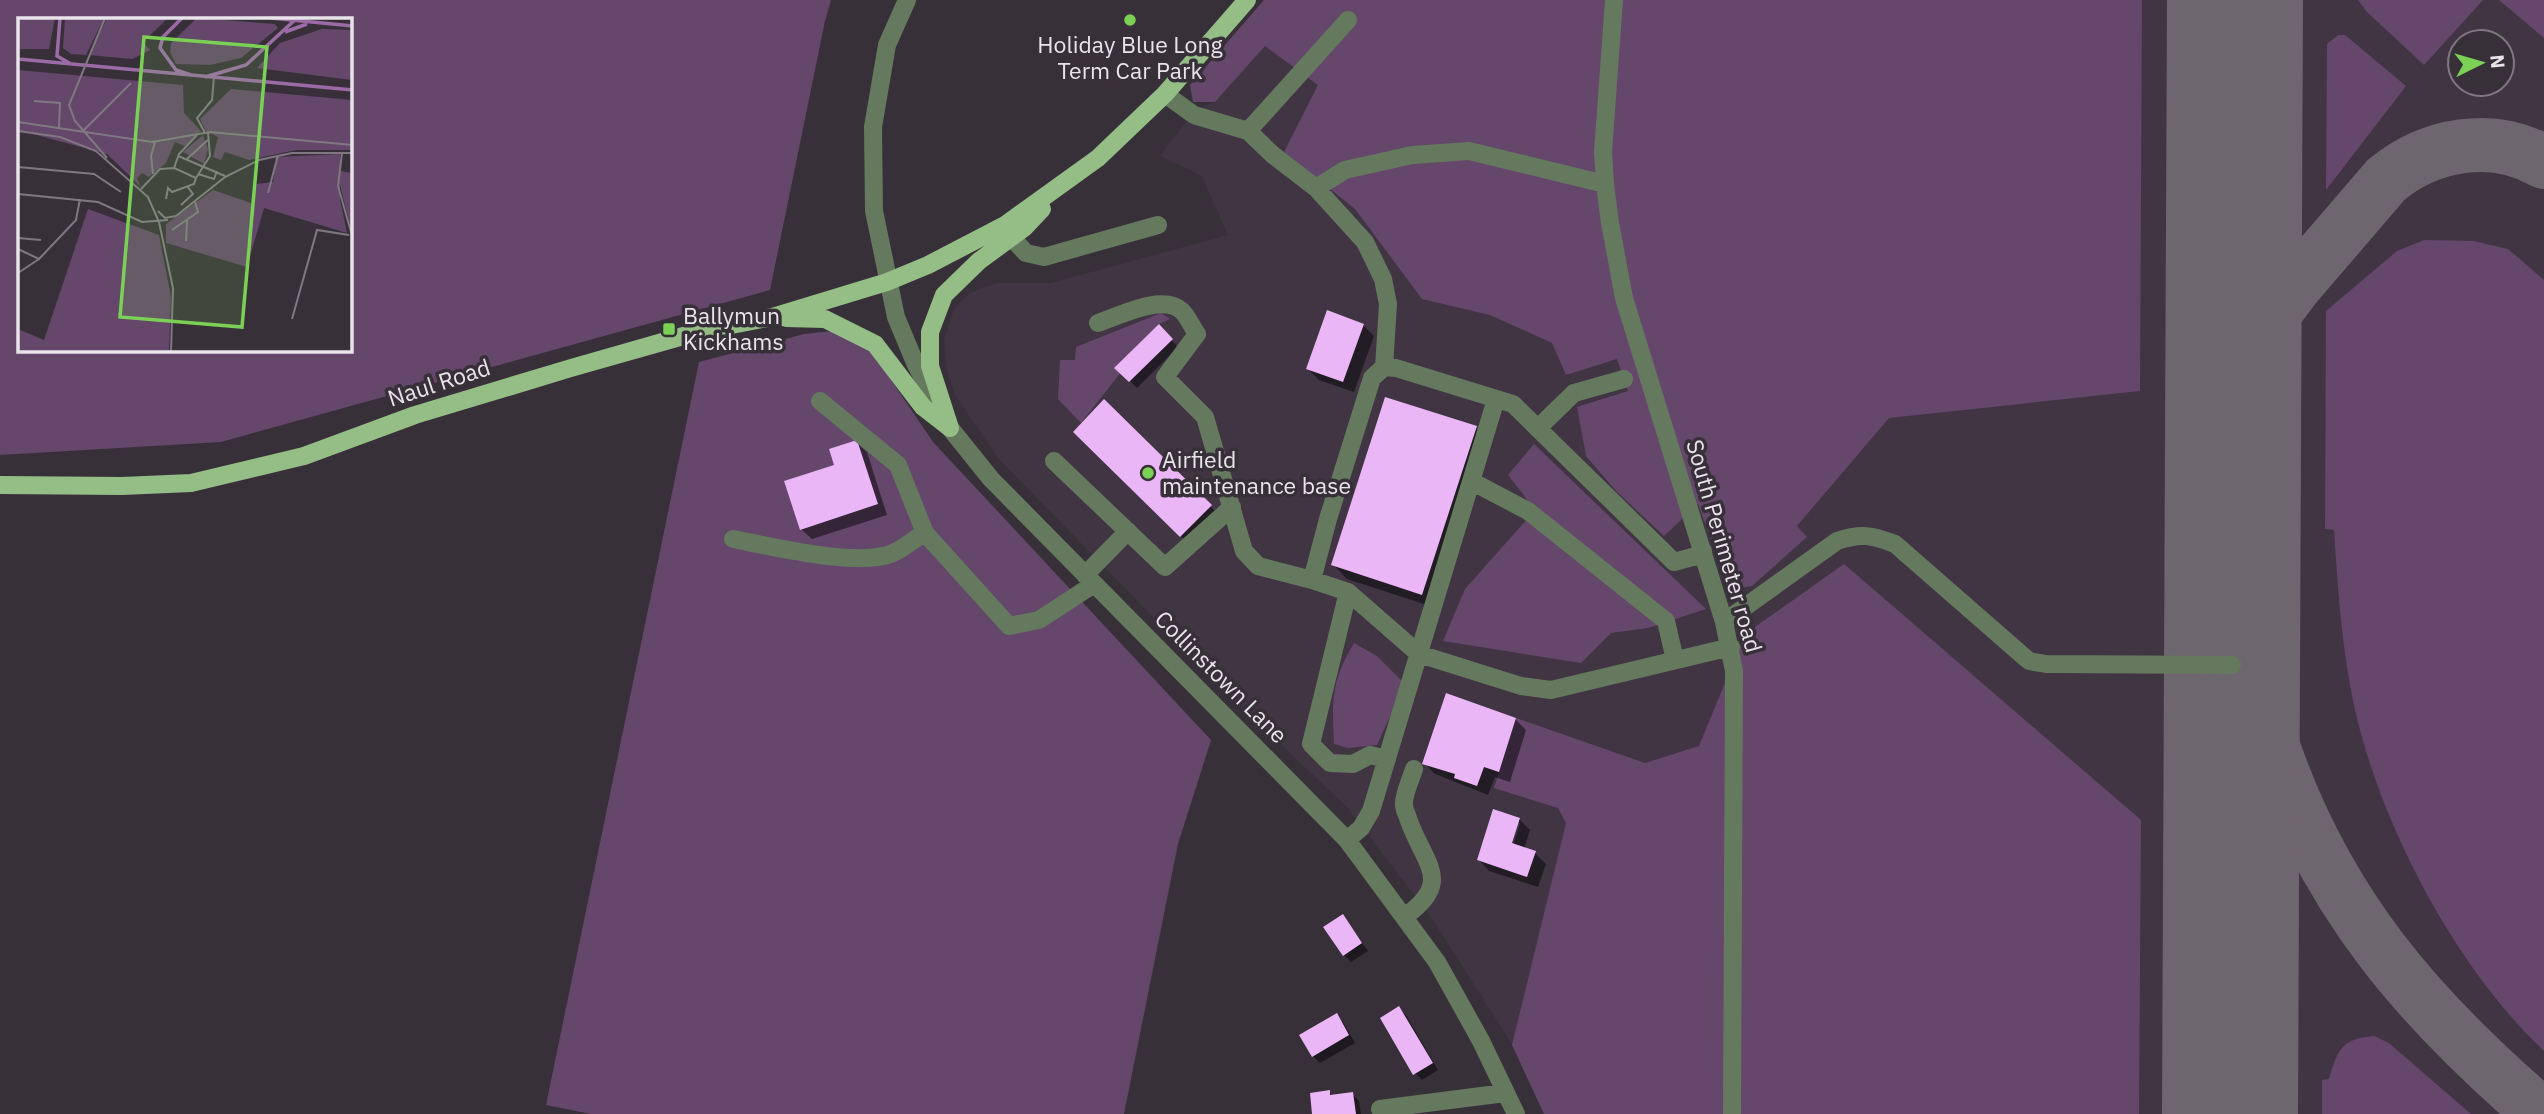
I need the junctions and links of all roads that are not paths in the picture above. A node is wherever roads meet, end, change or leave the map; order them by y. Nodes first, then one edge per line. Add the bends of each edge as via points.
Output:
1 (907, 0) edge
2 (1248, 0) edge
3 (1614, 0) edge
4 (1348, 20) dead end
5 (1166, 94) junction
6 (1248, 131) junction
7 (1066, 183) junction
8 (1605, 184) junction
9 (1315, 188) junction
10 (1158, 225) dead end
11 (1011, 237) junction
12 (887, 282) junction
13 (772, 317) junction
14 (1098, 323) dead end
15 (1384, 368) junction
16 (1624, 379) dead end
17 (1496, 399) junction
18 (820, 401) dead end
19 (950, 428) junction
20 (1538, 428) junction
21 (1054, 461) dead end
22 (1472, 481) junction
23 (0, 485) edge
24 (1232, 507) junction
25 (1128, 531) junction
26 (925, 533) junction
27 (733, 539) dead end
28 (1703, 551) junction
29 (1090, 579) junction
30 (1312, 580) junction
31 (1349, 592) junction
32 (1724, 622) junction
33 (1731, 647) junction
34 (1419, 653) junction
35 (1675, 660) junction
36 (2232, 665) dead end
37 (1387, 759) junction
38 (1414, 769) dead end
39 (1347, 841) junction
40 (1404, 917) junction
41 (1506, 1093) junction
42 (1380, 1109) dead end
43 (1516, 1114) edge
44 (1731, 1114) edge

1 - 12 street, Collinstown Lane via 887,45 873,127 874,211
2 - 5 main road
3 - 8 street, South Perimeter road
4 - 6 street
5 - 6 street via 1194,115
5 - 7 main road
6 - 9 street
7 - 11 main road
7 - 12 main road, Naul Road via 1005,225
8 - 9 street via 1469,151 1412,155 1345,170
8 - 28 street, South Perimeter road via 1624,298
9 - 15 street via 1366,242 1383,279 1388,304
10 - 11 street via 1044,257 1026,253
11 - 19 main road via 944,295 930,332 930,366
12 - 13 main road, Naul Road
12 - 19 street, Collinstown Lane via 916,365
13 - 19 main road via 825,320 875,344 923,407
13 - 23 main road, Naul Road via 701,331 571,368 415,415 304,456 191,483
14 - 24 street via 1153,304 1181,310 1197,334 1165,377 1205,417
15 - 17 street
15 - 30 street via 1372,378
16 - 20 street via 1574,393
17 - 20 street via 1513,404
17 - 22 street
18 - 26 street via 898,465
19 - 29 street, Collinstown Lane via 991,478
20 - 28 street via 1674,562
21 - 25 street
22 - 34 street
22 - 35 street via 1528,511 1666,621
24 - 25 street via 1165,567
24 - 30 street via 1244,551 1258,566
25 - 29 street
26 - 27 street via 891,554 853,558
26 - 29 street via 1009,626 1039,620
28 - 32 street, South Perimeter road
29 - 39 street, Collinstown Lane
30 - 31 street
31 - 34 street
31 - 37 street via 1311,744 1330,763 1353,764 1370,755
32 - 33 street, South Perimeter road
32 - 36 street via 1837,541 1856,535 1895,544 2029,661
33 - 35 street
33 - 44 street, South Perimeter road
34 - 35 street via 1521,686 1550,690
34 - 37 street
37 - 39 street via 1371,811
38 - 40 street via 1404,805 1432,872 1433,888 1421,905
39 - 40 street, Collinstown Lane
40 - 41 street, Collinstown Lane via 1437,962
41 - 42 street
41 - 43 street, Collinstown Lane

